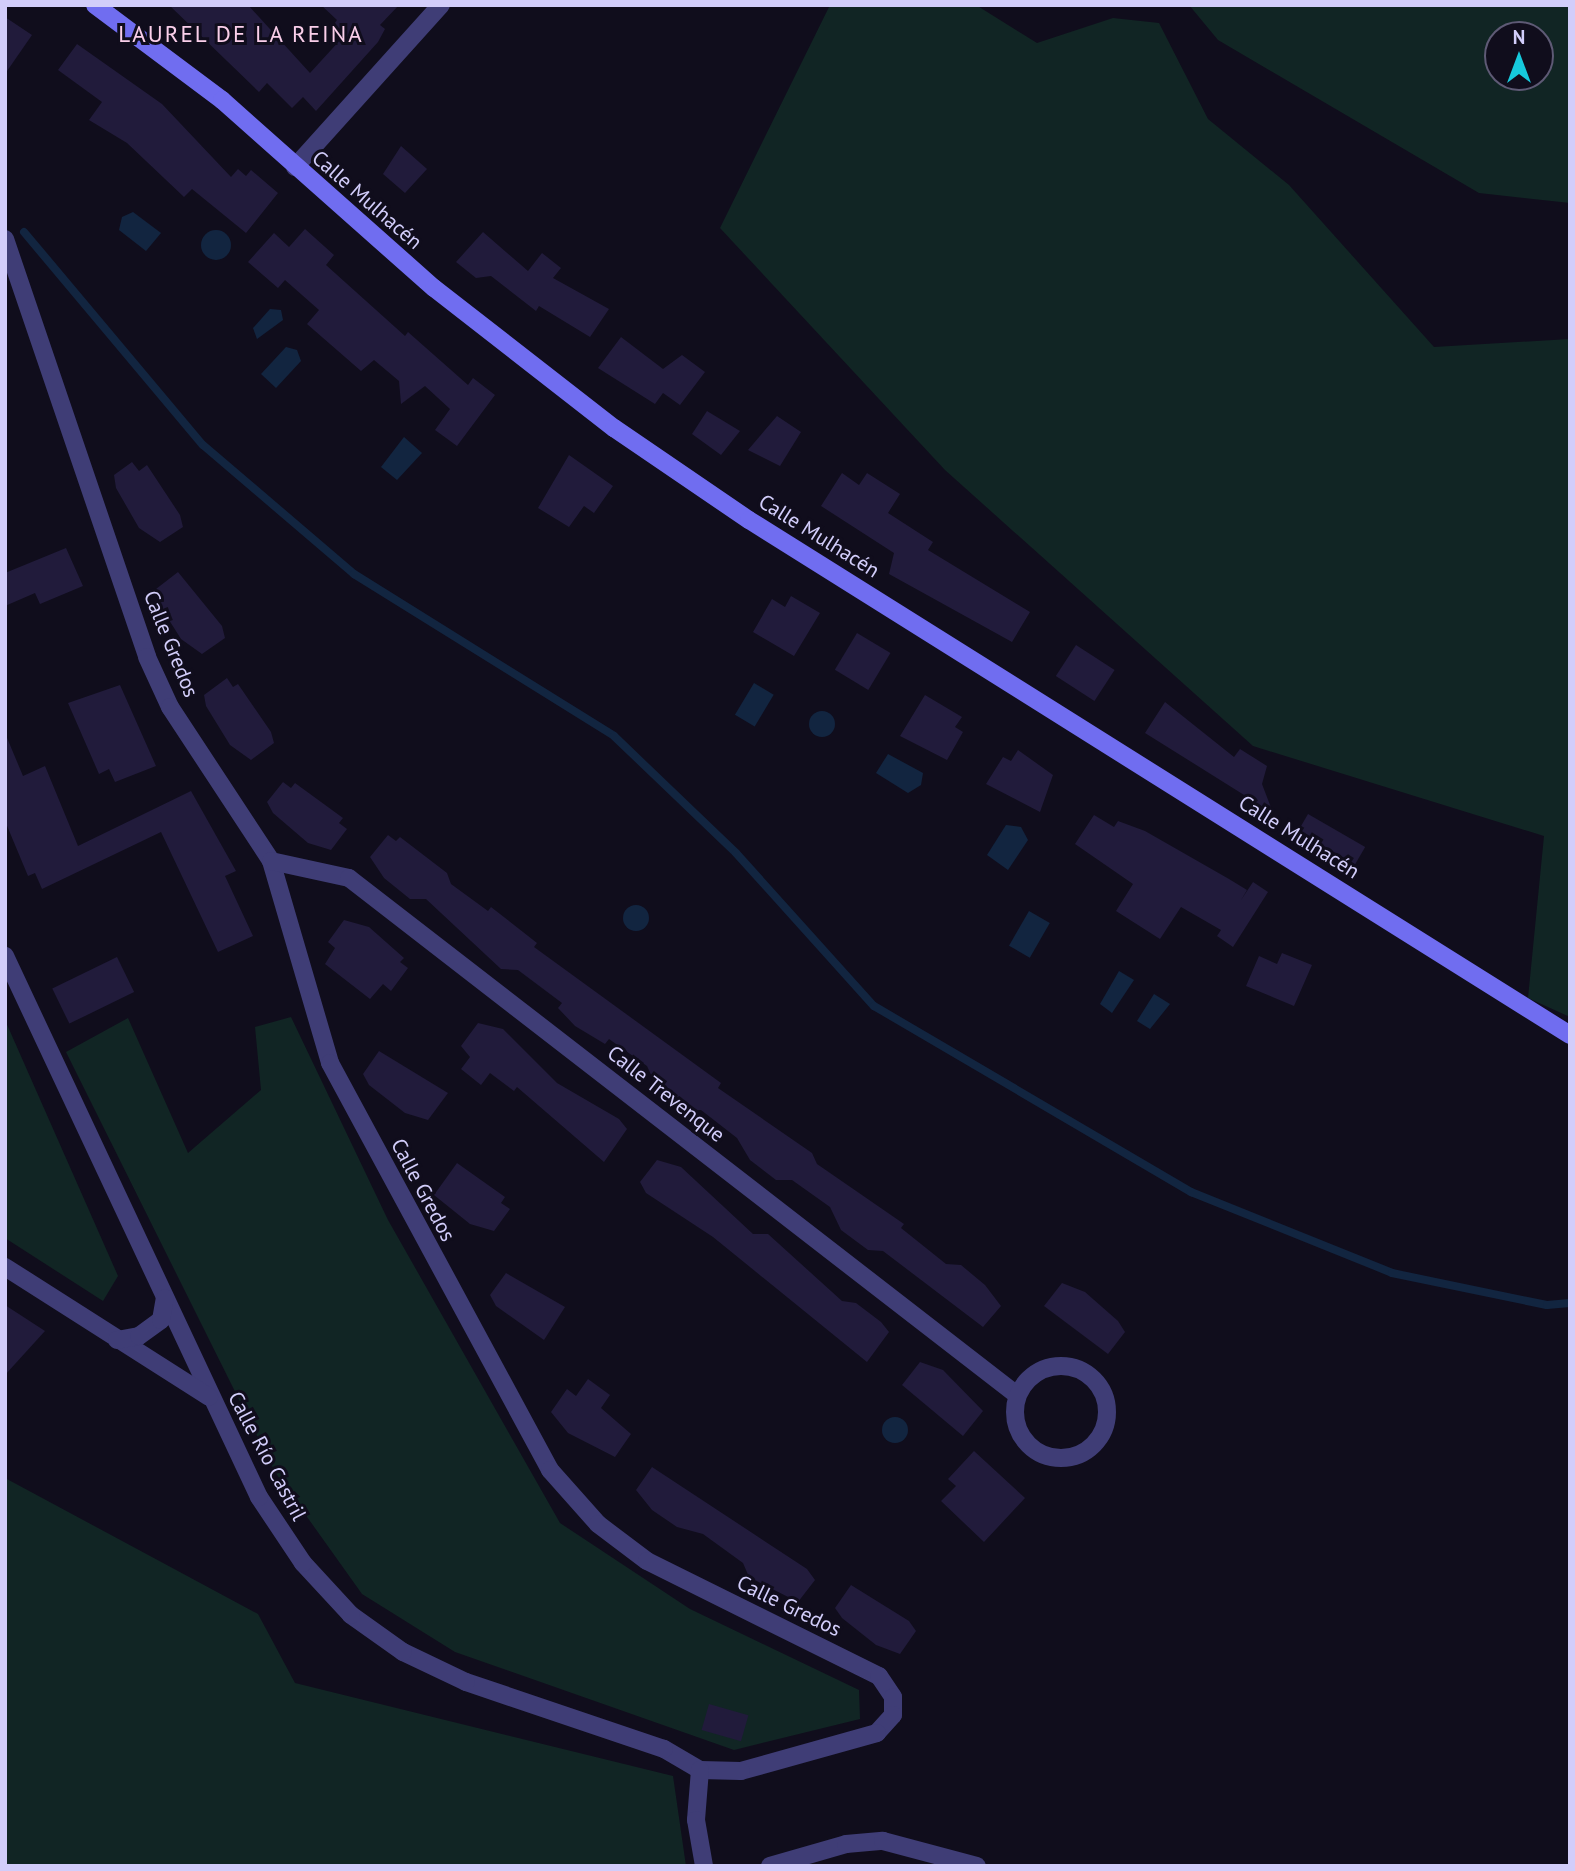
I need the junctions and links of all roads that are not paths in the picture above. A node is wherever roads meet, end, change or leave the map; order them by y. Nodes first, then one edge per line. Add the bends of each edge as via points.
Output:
1 (441, 5) edge
2 (100, 6) edge
3 (295, 167) junction
4 (5, 239) edge
5 (271, 861) junction
6 (5, 956) edge
7 (1570, 1035) edge
8 (5, 1267) edge
9 (165, 1298) junction
10 (117, 1340) junction
11 (1017, 1395) junction
12 (209, 1397) junction
13 (699, 1770) junction
14 (704, 1866) edge
15 (770, 1866) edge
16 (977, 1866) edge

1 - 3 street
2 - 3 street, Calle Mulhacén via 222,100
3 - 7 street, Calle Mulhacén via 434,288 625,436
4 - 5 street, Calle Gredos via 148,657 170,707
5 - 11 street, Calle Trevenque via 349,878
5 - 13 street, Calle Gredos via 330,1063 550,1470 598,1524 647,1561 879,1675 893,1697 893,1715 877,1733 741,1771
6 - 9 street, Calle Río Castril
8 - 10 street
9 - 10 street via 162,1320 139,1336
9 - 12 street, Calle Río Castril
10 - 12 street
11 - 11 street via 1017,1427 1037,1451 1067,1458 1082,1454 1104,1432 1102,1389 1080,1369 1038,1371
12 - 13 street, Calle Río Castril via 266,1508 303,1563 351,1615 403,1652 466,1682 664,1749
13 - 14 street via 696,1820
15 - 16 street via 846,1844 883,1841

